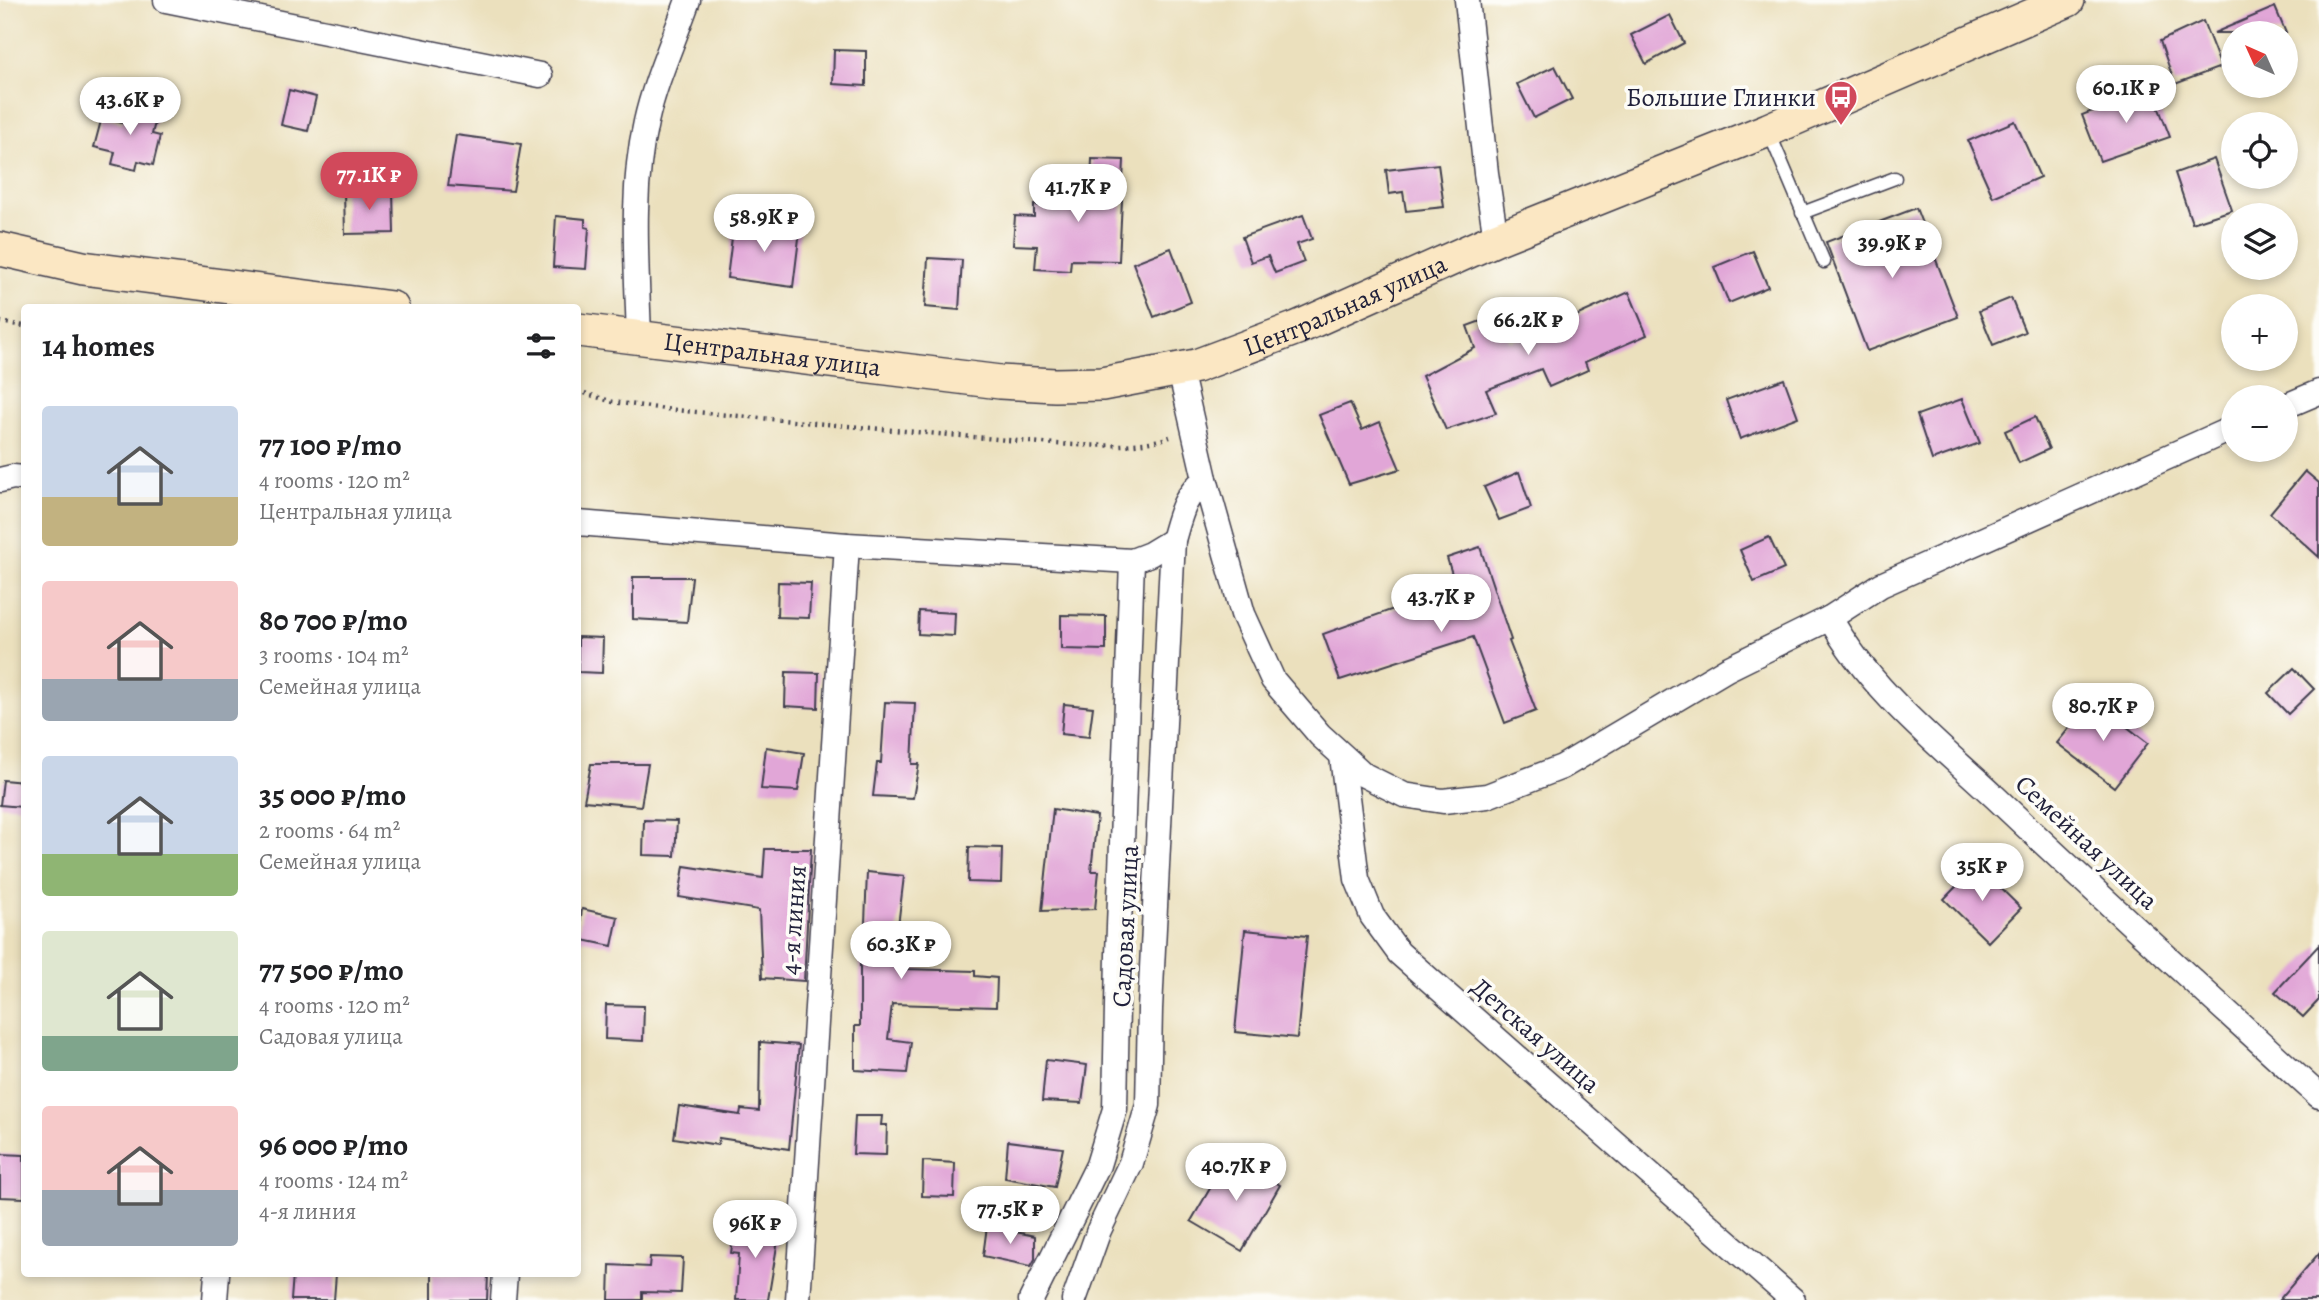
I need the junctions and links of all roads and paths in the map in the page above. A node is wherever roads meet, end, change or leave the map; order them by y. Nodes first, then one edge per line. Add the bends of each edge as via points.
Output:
1 (166, 0) edge
2 (688, 0) edge
3 (1467, 0) edge
4 (2068, 0) edge
5 (540, 75) dead end
6 (1768, 130) junction
7 (1895, 178) dead end
8 (1802, 213) junction
9 (1496, 239) junction
10 (0, 249) edge
11 (1824, 262) dead end
12 (361, 304) edge
13 (0, 322) edge
14 (21, 326) edge
15 (581, 330) edge
16 (639, 338) junction
17 (1180, 370) junction
18 (581, 392) edge
19 (2319, 392) edge
20 (2298, 401) edge
21 (1194, 429) junction
22 (2221, 433) edge
23 (21, 478) edge
24 (1205, 479) junction
25 (0, 480) edge
26 (581, 523) edge
27 (1173, 540) junction
28 (847, 545) junction
29 (1132, 561) junction
30 (1830, 618) junction
31 (1342, 756) junction
32 (2319, 1096) edge
33 (217, 1277) edge
34 (505, 1277) edge
35 (215, 1300) edge
36 (503, 1300) edge
37 (798, 1300) edge
38 (1031, 1300) edge
39 (1074, 1300) edge
40 (1793, 1300) edge

1 - 5 street
2 - 16 street via 646,122 640,161 636,228
3 - 9 street
4 - 6 main road, Центральная улица
6 - 8 lane
6 - 9 main road, Центральная улица
7 - 8 lane
8 - 11 lane
9 - 17 main road, Центральная улица via 1297,328
10 - 12 main road via 83,268
13 - 14 path
15 - 16 main road, Центральная улица
16 - 17 main road, Центральная улица via 1055,385 1102,384
17 - 21 street
18 - 21 path via 665,409 1088,445 1160,440
19 - 20 street
21 - 24 street
22 - 30 street via 1881,586
23 - 25 street
24 - 27 street, Садовая улица via 1183,503
24 - 31 street via 1243,614 1273,680
26 - 28 street
27 - 29 street
27 - 39 street, Садовая улица via 1148,1105 1131,1163 1099,1230
28 - 29 street
28 - 37 street, 4-я линия
29 - 38 street via 1115,1109 1098,1165
30 - 31 street via 1727,669 1562,767 1488,796 1443,802 1404,795 1364,775
30 - 32 street, Семейная улица via 1846,646 1918,725
31 - 40 street, Детская улица via 1357,879 1372,916 1399,953
33 - 35 street
34 - 36 street

